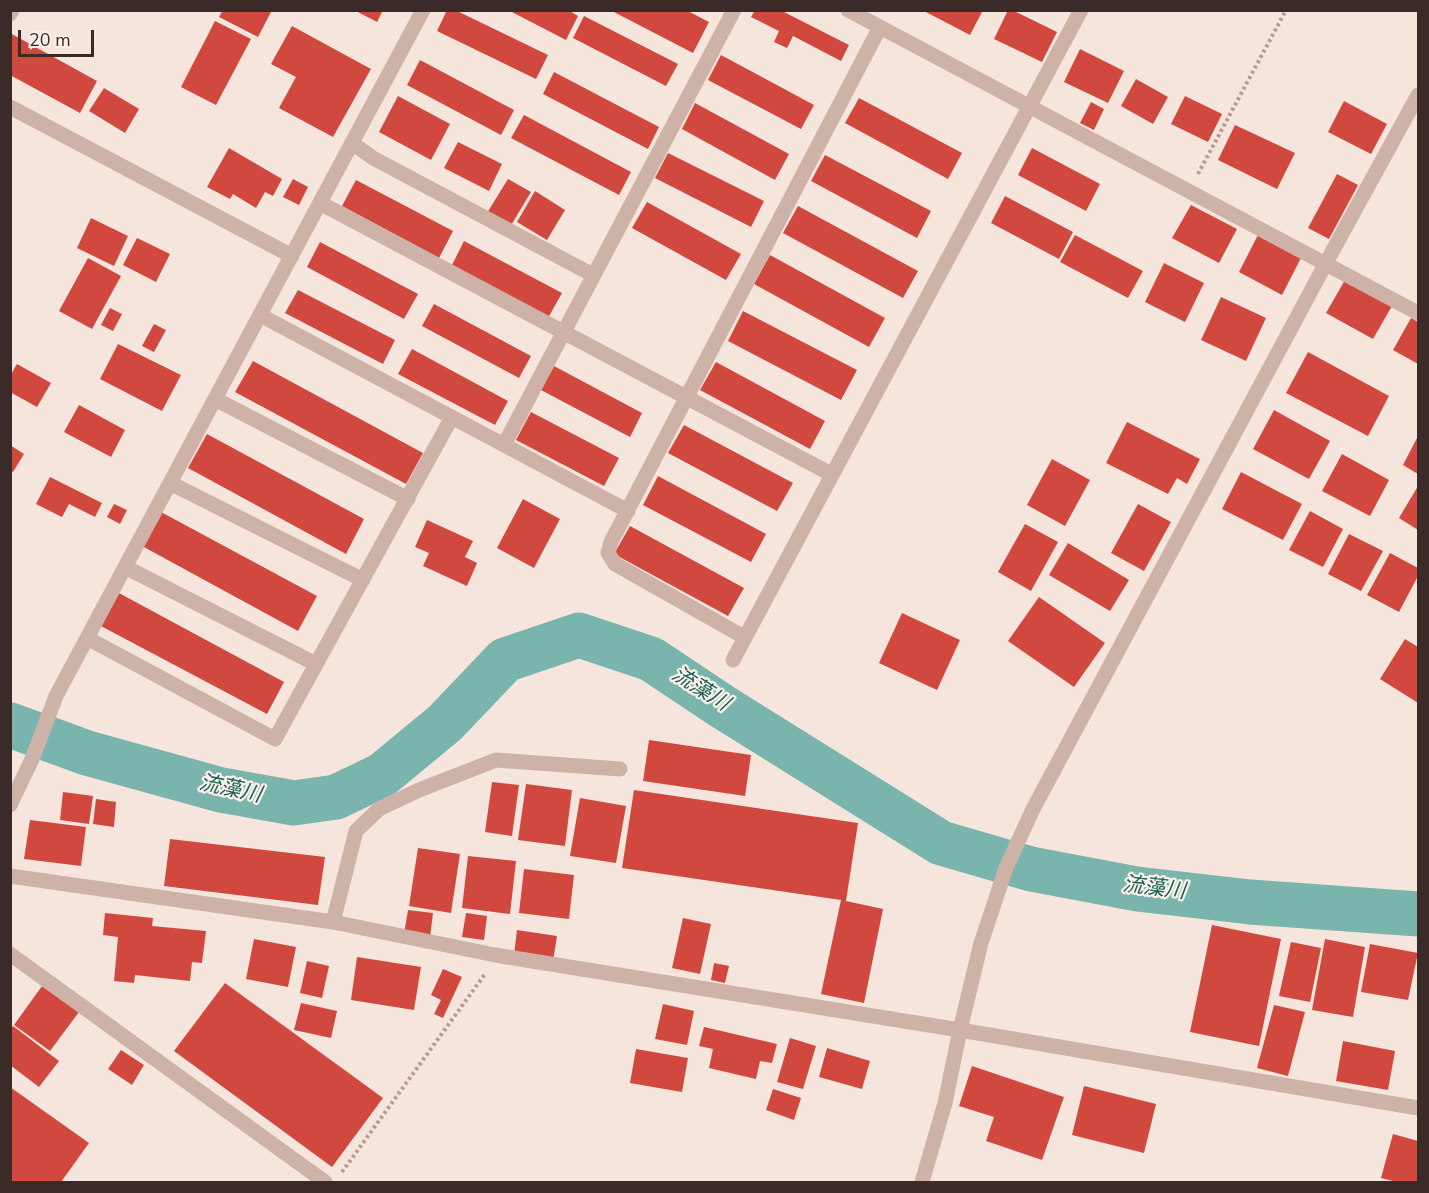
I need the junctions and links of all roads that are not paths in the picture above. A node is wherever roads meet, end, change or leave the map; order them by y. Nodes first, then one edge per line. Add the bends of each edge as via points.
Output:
1 (423, 10) edge
2 (734, 10) edge
3 (848, 10) edge
4 (1081, 10) edge
5 (876, 20) edge
6 (1419, 95) edge
7 (1030, 105) junction
8 (10, 107) edge
9 (352, 143) junction
10 (320, 203) junction
11 (292, 256) junction
12 (1326, 263) junction
13 (593, 275) junction
14 (1419, 313) edge
15 (260, 315) junction
16 (563, 333) junction
17 (686, 398) junction
18 (215, 399) junction
19 (452, 417) junction
20 (504, 444) junction
21 (831, 474) junction
22 (170, 483) junction
23 (408, 499) junction
24 (628, 511) junction
25 (125, 567) junction
26 (363, 580) junction
27 (744, 637) junction
28 (87, 638) junction
29 (733, 660) dead end
30 (316, 664) junction
31 (620, 769) dead end
32 (10, 805) edge
33 (10, 876) edge
34 (333, 922) junction
35 (10, 954) edge
36 (960, 1030) junction
37 (1419, 1108) edge
38 (325, 1182) edge
39 (922, 1182) edge

1 - 9 street
2 - 13 street
3 - 5 street
4 - 7 street
5 - 7 street
5 - 17 street
6 - 12 street
7 - 12 street
7 - 21 street
8 - 11 street
9 - 10 street
9 - 13 street via 373,158
10 - 11 street
10 - 16 street
11 - 15 street
12 - 14 street
12 - 36 street via 1034,809 1006,868 981,944
13 - 16 street
15 - 18 street
15 - 19 street
16 - 17 street
16 - 20 street
17 - 21 street
17 - 24 street
18 - 22 street
18 - 23 street
19 - 20 street
19 - 23 street
20 - 24 street
21 - 27 street
22 - 25 street
22 - 26 street
23 - 26 street
24 - 27 street via 608,553 615,564
25 - 28 street
25 - 30 street
26 - 30 street
27 - 29 street
28 - 30 street via 275,739
28 - 32 street via 56,696
31 - 34 street via 496,760 379,809 356,831
33 - 34 street
34 - 36 street via 495,955
35 - 38 street
36 - 37 street
36 - 39 street via 945,1103

